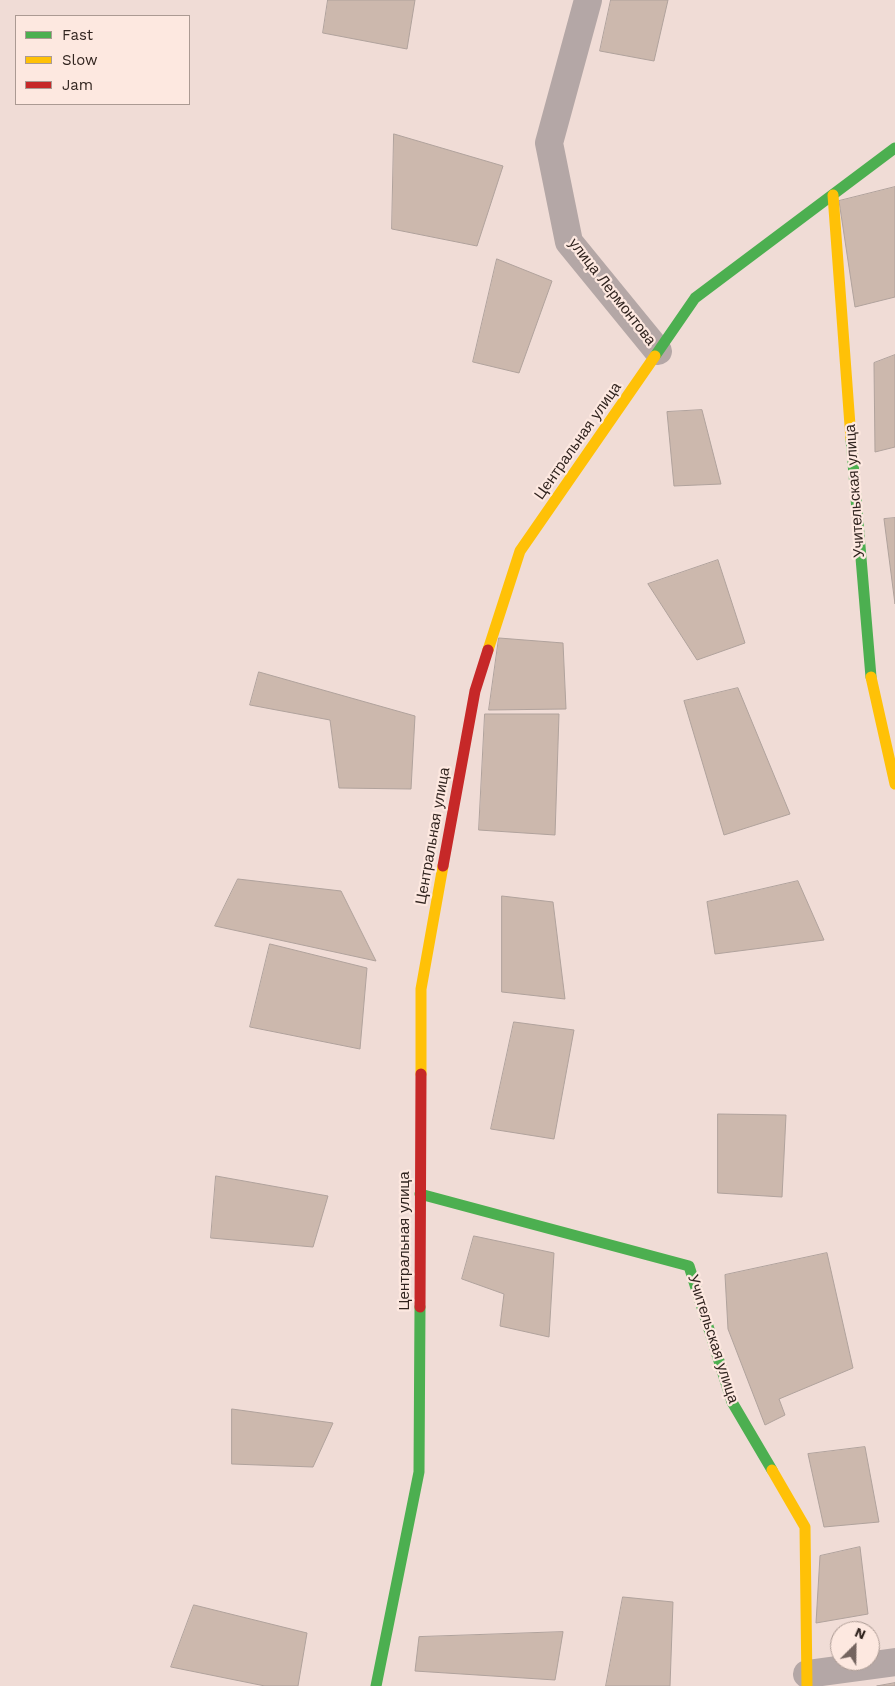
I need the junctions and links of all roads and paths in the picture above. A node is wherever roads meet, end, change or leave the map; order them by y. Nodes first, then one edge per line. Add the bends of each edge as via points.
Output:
1 (588, 0) edge
2 (895, 148) edge
3 (833, 194) junction
4 (658, 351) junction
5 (895, 784) edge
6 (420, 1194) junction
7 (895, 1662) edge
8 (807, 1680) edge
9 (376, 1686) edge

1 - 4 street, улица Лермонтова via 549,143 569,242
2 - 3 street, Центральная улица
3 - 4 street, Центральная улица via 695,298
3 - 5 street, Учительская улица via 869,670
4 - 6 street, Центральная улица via 520,551 475,691 421,989
6 - 8 street, Учительская улица via 689,1266 732,1402 805,1527
6 - 9 street, Центральная улица via 419,1472
7 - 8 street, Учительская улица

